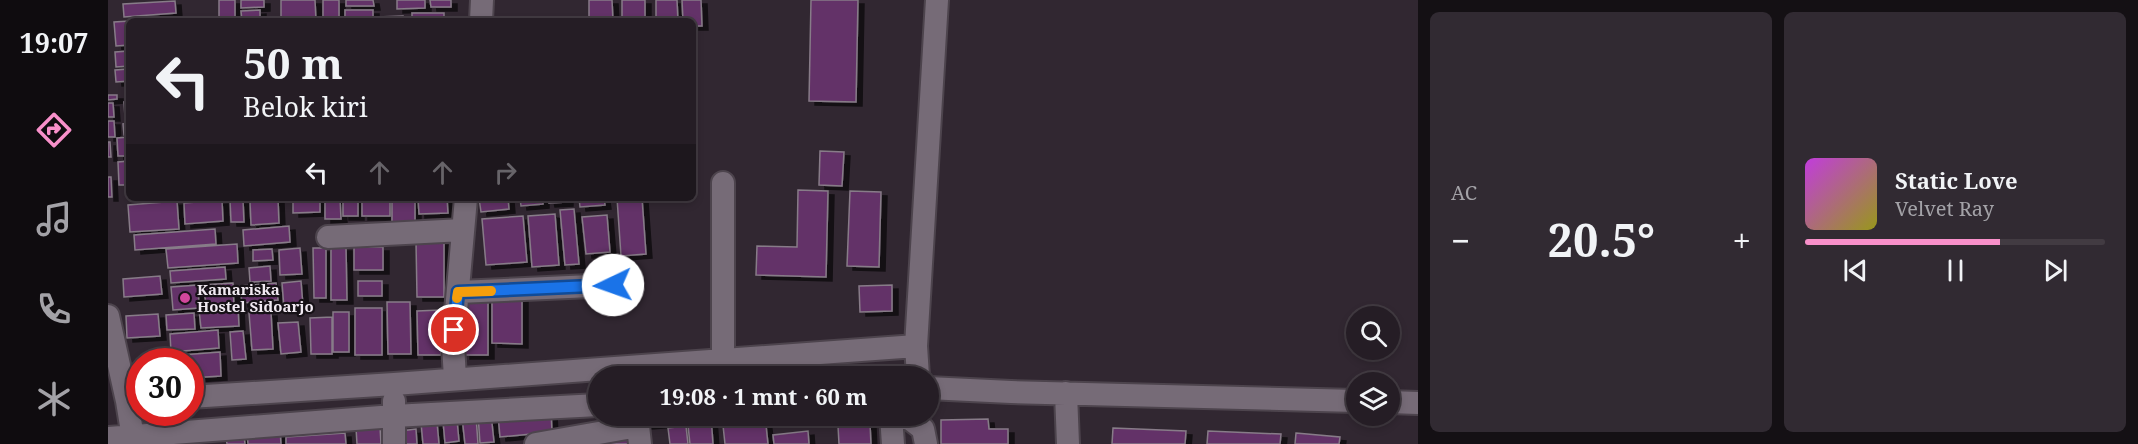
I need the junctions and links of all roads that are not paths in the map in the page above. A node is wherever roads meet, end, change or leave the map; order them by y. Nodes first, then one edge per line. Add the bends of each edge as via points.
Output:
1 (482, 0) edge
2 (937, 0) edge
3 (481, 18) edge
4 (723, 183) dead end
5 (466, 201) edge
6 (464, 230) junction
7 (328, 237) dead end
8 (613, 285) dead end
9 (458, 292) junction
10 (108, 316) edge
11 (916, 345) junction
12 (723, 361) junction
13 (744, 366) edge
14 (766, 366) edge
15 (917, 366) edge
16 (455, 378) junction
17 (394, 384) junction
18 (939, 388) edge
19 (1066, 393) junction
20 (204, 396) edge
21 (125, 401) edge
22 (1346, 401) edge
23 (1400, 402) edge
24 (1418, 403) edge
25 (588, 406) edge
26 (394, 416) junction
27 (892, 426) edge
28 (919, 426) edge
29 (638, 428) edge
30 (108, 438) edge
31 (134, 440) edge
32 (394, 444) edge
33 (536, 444) edge
34 (893, 444) edge
35 (926, 444) edge
36 (1068, 444) edge

1 - 3 street
2 - 11 street
4 - 12 street
5 - 6 street
6 - 7 street
6 - 9 street
8 - 9 street
9 - 16 street via 453,345
10 - 21 street
11 - 14 street
11 - 15 street
12 - 13 street
12 - 16 street
16 - 17 street
17 - 20 street
17 - 26 street
18 - 19 street
19 - 22 street
19 - 36 street
21 - 31 street
23 - 24 street
25 - 26 street
26 - 31 street
26 - 32 street
27 - 34 street
28 - 35 street
29 - 33 street
30 - 31 street

